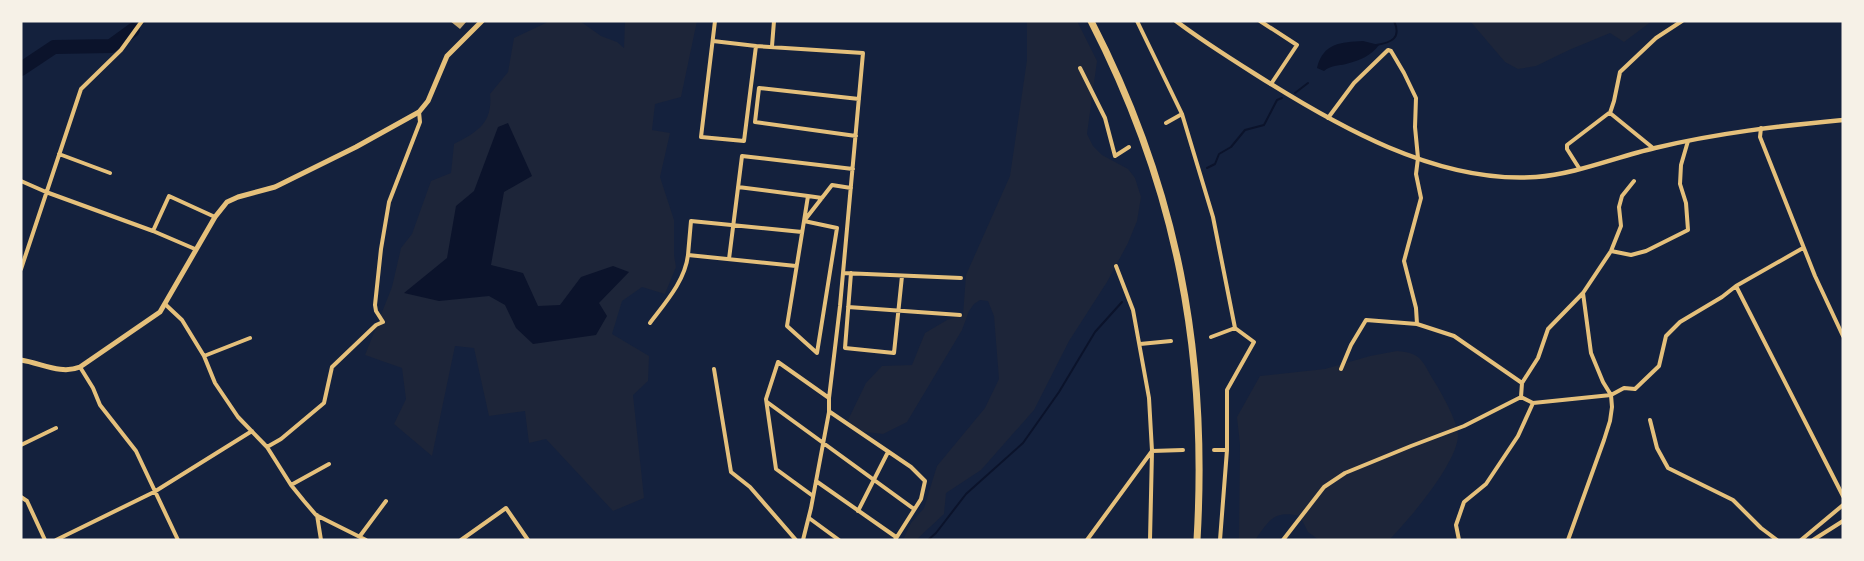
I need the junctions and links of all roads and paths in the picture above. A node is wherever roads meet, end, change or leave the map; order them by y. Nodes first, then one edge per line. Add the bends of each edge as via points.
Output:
1 (142, 21) edge
2 (482, 21) edge
3 (715, 21) edge
4 (774, 21) edge
5 (1091, 21) edge
6 (1137, 21) edge
7 (1176, 21) edge
8 (1260, 21) edge
9 (1682, 21) edge
10 (712, 41) junction
11 (756, 46) junction
12 (772, 46) junction
13 (1080, 68) dead end
14 (1271, 84) junction
15 (859, 99) junction
16 (419, 112) junction
17 (1610, 113) junction
18 (1182, 114) junction
19 (1329, 118) junction
20 (1843, 120) edge
21 (1166, 123) dead end
22 (1761, 128) junction
23 (856, 136) junction
24 (1689, 140) junction
25 (1129, 147) dead end
26 (1653, 148) junction
27 (58, 154) junction
28 (1418, 158) junction
29 (1579, 168) junction
30 (853, 169) junction
31 (110, 173) dead end
32 (21, 181) edge
33 (1634, 181) dead end
34 (738, 187) junction
35 (851, 188) junction
36 (46, 192) junction
37 (808, 196) junction
38 (822, 198) junction
39 (215, 217) junction
40 (804, 221) junction
41 (734, 225) junction
42 (153, 231) junction
43 (802, 232) junction
44 (1803, 248) junction
45 (195, 249) junction
46 (1611, 251) junction
47 (688, 255) junction
48 (729, 260) junction
49 (796, 266) junction
50 (1116, 266) dead end
51 (21, 269) edge
52 (843, 273) junction
53 (851, 273) junction
54 (902, 276) junction
55 (961, 278) dead end
56 (1736, 286) junction
57 (1583, 292) junction
58 (166, 305) junction
59 (848, 307) junction
60 (898, 310) junction
61 (960, 315) dead end
62 (650, 323) dead end
63 (1417, 324) junction
64 (1235, 328) junction
65 (1843, 336) edge
66 (1211, 337) dead end
67 (250, 338) dead end
68 (1171, 341) dead end
69 (1140, 345) junction
70 (204, 356) junction
71 (21, 360) edge
72 (80, 367) junction
73 (714, 369) dead end
74 (1341, 369) dead end
75 (1522, 383) junction
76 (1611, 394) junction
77 (1521, 397) junction
78 (829, 398) junction
79 (766, 402) junction
80 (1533, 404) junction
81 (829, 412) junction
82 (1650, 420) dead end
83 (56, 428) dead end
84 (252, 431) junction
85 (824, 442) junction
86 (21, 445) edge
87 (267, 447) junction
88 (1183, 450) dead end
89 (1214, 450) dead end
90 (1227, 450) junction
91 (1152, 451) junction
92 (888, 452) junction
93 (329, 464) dead end
94 (873, 479) junction
95 (816, 481) junction
96 (291, 485) junction
97 (154, 492) junction
98 (813, 495) junction
99 (1843, 496) edge
100 (21, 497) edge
101 (386, 501) dead end
102 (1843, 505) edge
103 (914, 509) junction
104 (858, 511) junction
105 (316, 514) junction
106 (808, 518) junction
107 (1843, 521) edge
108 (360, 536) junction
109 (895, 539) edge
110 (45, 540) edge
111 (56, 540) edge
112 (178, 540) edge
113 (321, 540) edge
114 (366, 540) edge
115 (461, 540) edge
116 (528, 540) edge
117 (796, 540) edge
118 (803, 540) edge
119 (839, 540) edge
120 (1087, 540) edge
121 (1150, 540) edge
122 (1197, 540) edge
123 (1220, 540) edge
124 (1283, 540) edge
125 (1459, 540) edge
126 (1568, 540) edge
127 (1777, 540) edge
128 (1801, 540) edge
129 (1813, 540) edge

1 - 27 street via 121,50 81,89
2 - 16 main road via 447,56 428,101
3 - 10 street
4 - 12 street
5 - 122 highway via 1141,132 1180,268 1197,396
6 - 18 street
7 - 14 street
8 - 14 street via 1297,45
9 - 17 street via 1656,38 1620,72
10 - 11 street
10 - 11 street via 701,137 744,141
11 - 12 street
12 - 15 street via 863,53
13 - 25 street via 1105,118 1115,156
14 - 19 street
15 - 23 street
15 - 23 street via 759,88 755,122
16 - 39 main road via 275,187 228,202
16 - 87 street via 420,122 385,221 375,305 383,322 332,367 324,403
17 - 26 street
17 - 29 street via 1567,146
18 - 21 street
18 - 64 street via 1213,217
19 - 28 street
19 - 28 street via 1354,83 1391,51 1416,98
20 - 22 street
22 - 24 street
22 - 44 street via 1760,137
23 - 30 street
24 - 26 street
24 - 46 street via 1680,184 1688,230 1646,251 1631,255
26 - 29 street
27 - 31 street
27 - 36 street
28 - 29 street via 1469,174 1505,178 1538,177
28 - 63 street via 1416,174 1421,198 1404,261
30 - 34 street via 742,156
30 - 35 street
32 - 36 street
33 - 46 street via 1622,196 1621,226
34 - 37 street
34 - 41 street
35 - 38 street via 832,185
35 - 52 street
36 - 42 street
36 - 51 street
37 - 38 street
37 - 40 street
38 - 40 street
39 - 42 street via 169,196
39 - 45 main road
40 - 43 street
40 - 49 street via 837,228 818,353 787,326
41 - 43 street
41 - 47 street via 691,222
41 - 48 street
42 - 45 street
43 - 49 street
44 - 56 street
44 - 65 street
45 - 58 main road
46 - 57 street
47 - 48 street
47 - 62 street via 672,294
48 - 49 street
50 - 69 street via 1133,310
52 - 53 street
52 - 78 street
53 - 54 street
53 - 59 street
54 - 55 street
54 - 60 street
56 - 76 street via 1680,322 1666,336 1659,366 1635,389 1624,388
56 - 99 street
57 - 75 street via 1548,329 1538,358
57 - 76 street via 1591,353
58 - 70 street via 182,320
58 - 72 main road
59 - 60 street
59 - 60 street via 845,348 894,353
60 - 61 street
63 - 74 street via 1366,320
63 - 75 street via 1454,336
64 - 66 street
64 - 90 street via 1254,342 1227,390
67 - 70 street
68 - 69 street
69 - 91 street
70 - 84 street via 215,383
71 - 72 main road via 59,370
72 - 97 street via 100,405 136,451
73 - 117 street via 731,472 750,487
75 - 77 street
76 - 80 street
76 - 126 street via 1610,421
77 - 80 street
77 - 124 street via 1464,426 1345,473 1324,487
78 - 79 street via 778,362
78 - 81 street
79 - 85 street
79 - 98 street via 776,469
80 - 125 street via 1518,436 1485,484 1464,502 1456,525
81 - 85 street
81 - 92 street
82 - 127 street via 1657,448 1668,468 1733,500
83 - 86 street
84 - 87 street
84 - 97 street
85 - 94 street
85 - 95 street
87 - 96 street
88 - 91 street
89 - 90 street
90 - 123 street
91 - 120 street
91 - 121 street
92 - 94 street
92 - 103 street via 926,481
93 - 96 street
94 - 103 street
94 - 104 street
95 - 98 street
95 - 104 street
96 - 105 street
97 - 111 street
97 - 112 street
98 - 106 street
100 - 110 street via 27,501
101 - 108 street
102 - 128 street
103 - 109 street
104 - 109 street
105 - 108 street
105 - 113 street
106 - 118 street
106 - 119 street
107 - 129 street
108 - 114 street
115 - 116 street via 506,508

